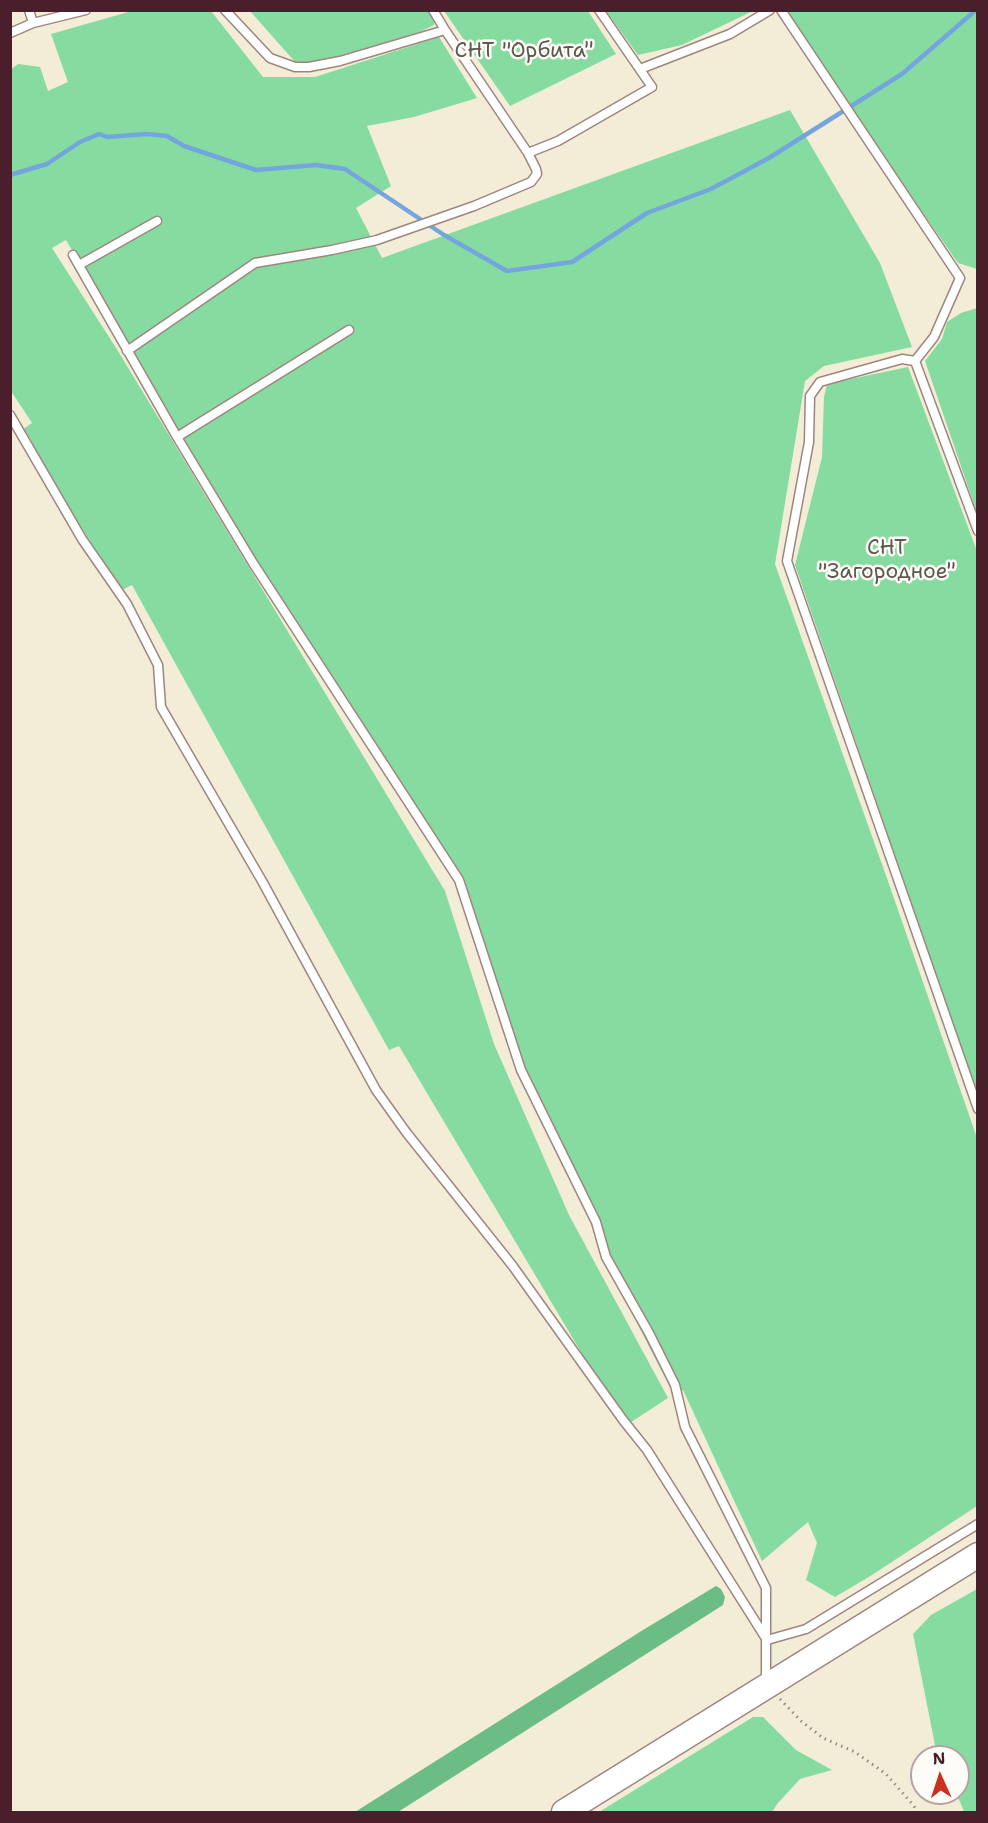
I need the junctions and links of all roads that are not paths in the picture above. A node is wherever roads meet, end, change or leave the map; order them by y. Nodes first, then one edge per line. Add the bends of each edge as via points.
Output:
1 (29, 10) edge
2 (86, 10) edge
3 (225, 10) edge
4 (433, 10) edge
5 (598, 10) edge
6 (770, 10) edge
7 (781, 10) edge
8 (33, 23) junction
9 (445, 30) junction
10 (10, 33) edge
11 (640, 69) junction
12 (528, 153) junction
13 (157, 221) dead end
14 (73, 255) dead end
15 (79, 265) junction
16 (349, 330) dead end
17 (127, 351) junction
18 (915, 361) junction
19 (10, 416) edge
20 (177, 437) junction
21 (978, 531) edge
22 (978, 1109) edge
23 (978, 1524) edge
24 (978, 1554) edge
25 (767, 1640) junction
26 (766, 1685) junction
27 (564, 1812) edge

1 - 8 lane
2 - 8 lane
3 - 9 lane via 270,58 295,67 332,63
4 - 9 lane
5 - 11 lane
6 - 11 lane via 730,34
7 - 18 lane via 960,278 934,337
8 - 10 lane
9 - 12 lane
11 - 12 lane via 652,87 558,141
12 - 17 lane via 537,174 531,182 377,240 255,263
13 - 15 lane
14 - 15 lane
15 - 17 lane
16 - 20 lane
17 - 20 lane
18 - 21 lane
18 - 22 lane via 902,359 820,382 810,396 809,442 786,561
19 - 25 lane via 82,539 127,604 158,665 161,707 376,1090 512,1265 648,1450
20 - 25 lane via 253,563 459,880 521,1070 596,1222 606,1257 675,1385 685,1428 766,1588
23 - 25 lane via 806,1629
24 - 26 main road
25 - 26 lane
26 - 27 main road

